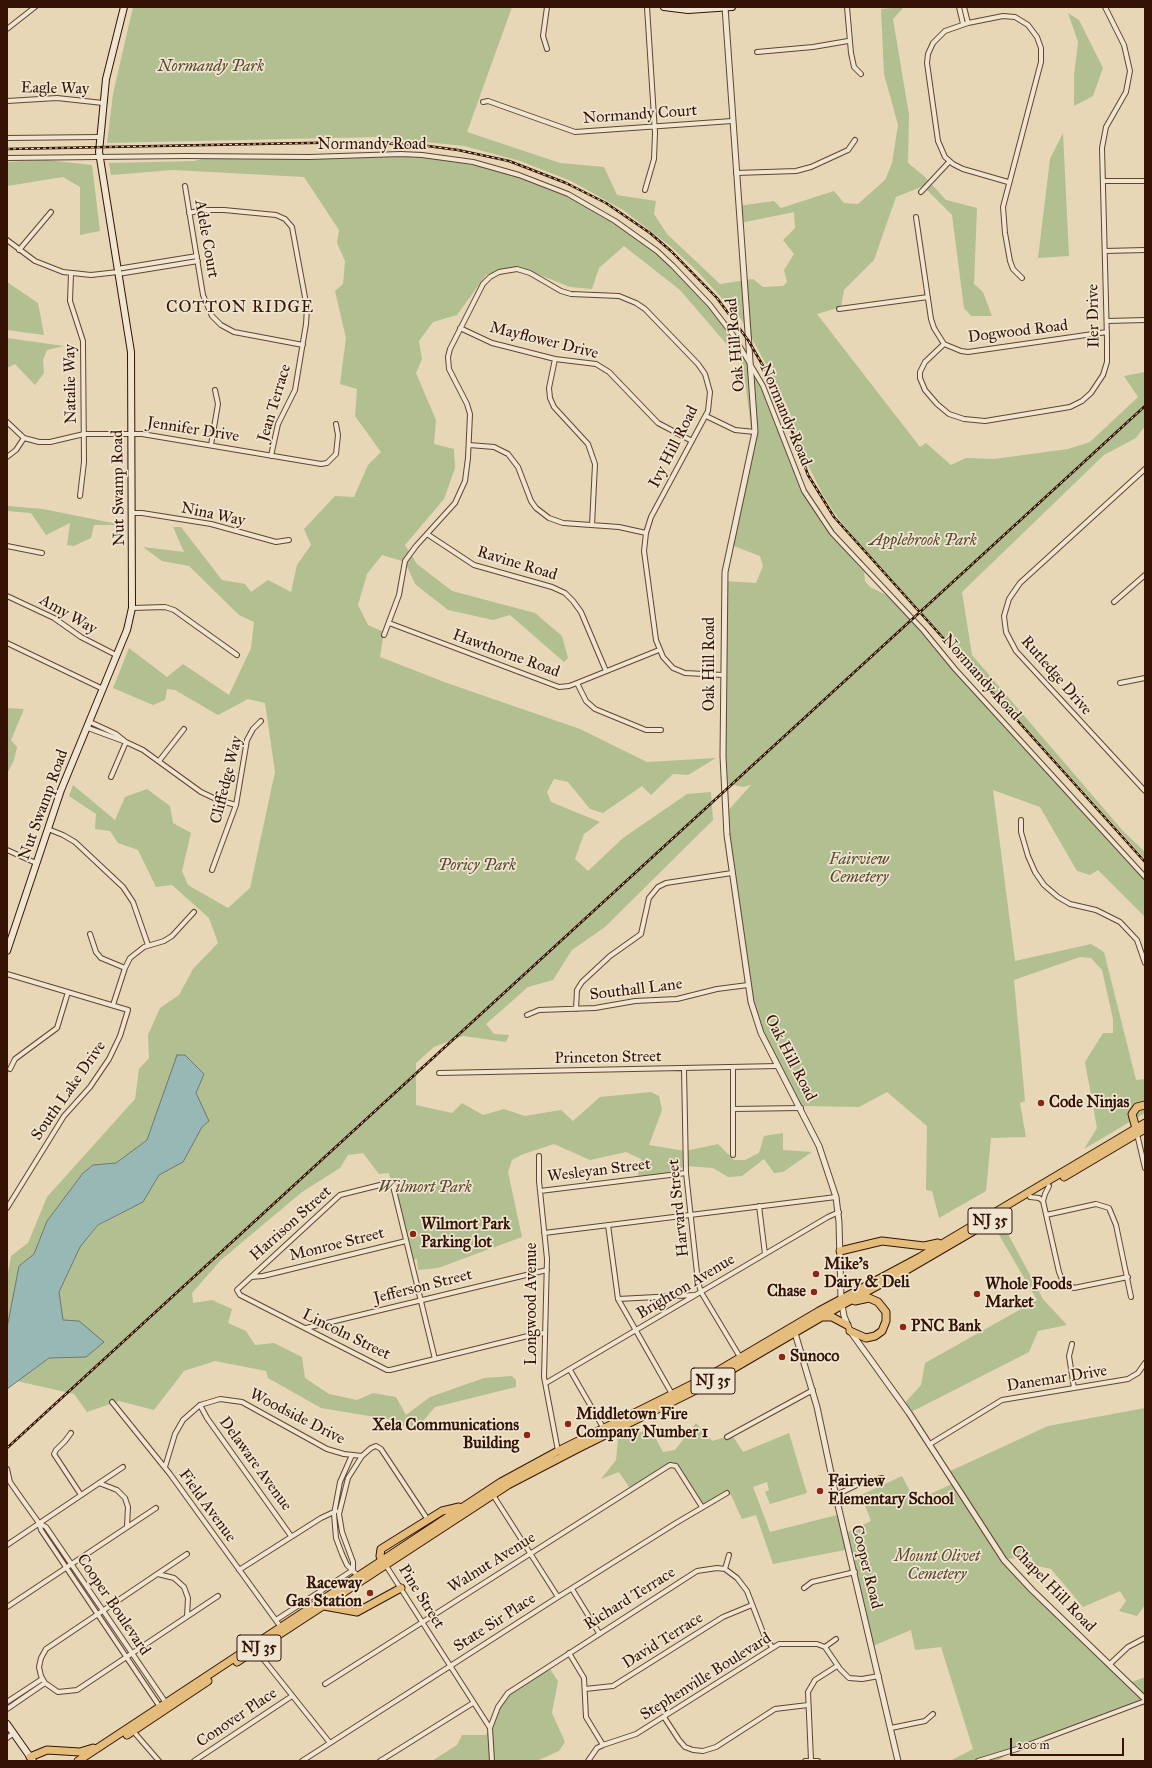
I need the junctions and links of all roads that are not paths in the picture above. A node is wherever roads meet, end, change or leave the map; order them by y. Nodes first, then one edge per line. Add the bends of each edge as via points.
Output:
1 (35, 7) edge
2 (124, 7) edge
3 (547, 7) edge
4 (647, 7) edge
5 (664, 7) edge
6 (725, 7) edge
7 (732, 7) edge
8 (847, 7) edge
9 (959, 7) edge
10 (964, 7) edge
11 (1105, 7) edge
12 (968, 23) junction
13 (963, 24) junction
14 (7, 30) edge
15 (848, 41) junction
16 (547, 49) dead end
17 (757, 52) dead end
18 (860, 74) dead end
19 (7, 101) edge
20 (483, 102) dead end
21 (103, 103) junction
22 (732, 120) junction
23 (655, 127) junction
24 (99, 137) junction
25 (7, 138) edge
26 (855, 140) dead end
27 (99, 157) junction
28 (7, 158) edge
29 (949, 162) junction
30 (736, 173) junction
31 (1145, 181) edge
32 (1008, 182) junction
33 (1103, 182) junction
34 (185, 186) dead end
35 (645, 190) dead end
36 (921, 192) dead end
37 (51, 212) dead end
38 (189, 213) junction
39 (916, 217) dead end
40 (7, 240) edge
41 (19, 250) junction
42 (1145, 250) edge
43 (1105, 251) junction
44 (197, 256) junction
45 (198, 261) junction
46 (158, 262) junction
47 (159, 267) junction
48 (118, 272) junction
49 (71, 274) junction
50 (1022, 278) dead end
51 (928, 297) junction
52 (838, 309) dead end
53 (1145, 320) edge
54 (1107, 321) junction
55 (460, 328) junction
56 (1107, 332) junction
57 (944, 344) junction
58 (303, 345) junction
59 (555, 359) junction
60 (750, 363) junction
61 (215, 390) dead end
62 (706, 416) junction
63 (7, 422) edge
64 (336, 424) dead end
65 (756, 432) junction
66 (84, 434) junction
67 (132, 434) junction
68 (24, 438) junction
69 (692, 441) junction
70 (211, 444) junction
71 (469, 445) junction
72 (271, 456) junction
73 (7, 457) edge
74 (1145, 469) edge
75 (80, 496) dead end
76 (132, 513) junction
77 (592, 525) junction
78 (646, 533) junction
79 (427, 534) junction
80 (289, 540) dead end
81 (7, 546) edge
82 (42, 552) dead end
83 (1145, 575) edge
84 (7, 596) edge
85 (1114, 602) dead end
86 (132, 608) junction
87 (389, 623) junction
88 (384, 635) dead end
89 (7, 643) edge
90 (659, 650) junction
91 (116, 655) junction
92 (237, 655) dead end
93 (606, 671) junction
94 (723, 675) junction
95 (1145, 678) edge
96 (578, 683) junction
97 (1120, 684) dead end
98 (103, 689) junction
99 (261, 721) dead end
100 (89, 725) junction
101 (184, 729) dead end
102 (661, 730) dead end
103 (126, 742) junction
104 (159, 761) junction
105 (111, 777) dead end
106 (1145, 791) edge
107 (236, 806) junction
108 (1021, 820) dead end
109 (48, 829) junction
110 (7, 850) edge
111 (36, 863) junction
112 (212, 870) dead end
113 (732, 873) junction
114 (1145, 877) edge
115 (194, 912) dead end
116 (90, 934) dead end
117 (148, 945) junction
118 (7, 951) edge
119 (1145, 962) edge
120 (124, 968) junction
121 (7, 974) edge
122 (748, 985) junction
123 (68, 992) junction
124 (113, 1005) junction
125 (576, 1009) junction
126 (527, 1015) dead end
127 (778, 1066) junction
128 (684, 1068) junction
129 (733, 1068) junction
130 (10, 1069) dead end
131 (439, 1073) dead end
132 (1145, 1105) edge
133 (801, 1108) junction
134 (733, 1109) junction
135 (1145, 1123) edge
136 (1145, 1129) edge
137 (1136, 1132) junction
138 (733, 1155) dead end
139 (539, 1156) dead end
140 (1145, 1168) edge
141 (686, 1173) junction
142 (1049, 1186) junction
143 (540, 1191) junction
144 (836, 1197) junction
145 (1030, 1198) junction
146 (1043, 1201) junction
147 (759, 1206) junction
148 (7, 1208) edge
149 (839, 1212) junction
150 (690, 1215) junction
151 (1046, 1215) junction
152 (608, 1225) junction
153 (544, 1233) junction
154 (952, 1238) junction
155 (406, 1241) junction
156 (840, 1251) junction
157 (766, 1254) junction
158 (547, 1270) junction
159 (250, 1277) junction
160 (1128, 1277) junction
161 (236, 1292) joint
162 (701, 1292) junction
163 (695, 1295) junction
164 (1131, 1297) dead end
165 (618, 1299) junction
166 (421, 1300) junction
167 (841, 1302) junction
168 (820, 1318) junction
169 (306, 1328) junction
170 (849, 1328) junction
171 (635, 1331) junction
172 (545, 1333) junction
173 (795, 1333) junction
174 (1072, 1344) dead end
175 (740, 1357) junction
176 (435, 1359) junction
177 (1145, 1363) edge
178 (570, 1370) junction
179 (546, 1383) junction
180 (1074, 1388) junction
181 (813, 1390) junction
182 (672, 1394) junction
183 (112, 1402) dead end
184 (200, 1405) junction
185 (604, 1429) junction
186 (71, 1433) dead end
187 (727, 1437) dead end
188 (930, 1444) junction
189 (558, 1451) junction
190 (352, 1455) junction
191 (362, 1456) junction
192 (124, 1467) dead end
193 (165, 1467) junction
194 (7, 1469) edge
195 (882, 1478) dead end
196 (99, 1483) junction
197 (727, 1493) dead end
198 (81, 1495) junction
199 (493, 1495) junction
200 (836, 1495) junction
201 (462, 1507) junction
202 (702, 1507) junction
203 (156, 1508) dead end
204 (334, 1511) junction
205 (340, 1511) junction
206 (428, 1520) junction
207 (39, 1523) junction
208 (127, 1526) junction
209 (291, 1536) junction
210 (7, 1545) edge
211 (187, 1554) dead end
212 (530, 1554) junction
213 (729, 1555) dead end
214 (384, 1563) junction
215 (71, 1565) junction
216 (66, 1568) junction
217 (725, 1569) junction
218 (239, 1570) junction
219 (854, 1572) junction
220 (355, 1573) junction
221 (158, 1574) junction
222 (401, 1588) junction
223 (804, 1588) dead end
224 (572, 1589) junction
225 (218, 1596) dead end
226 (558, 1597) junction
227 (8, 1605) edge
228 (752, 1605) junction
229 (324, 1606) junction
230 (102, 1611) junction
231 (97, 1614) junction
232 (187, 1616) junction
233 (276, 1620) junction
234 (422, 1622) junction
235 (280, 1626) junction
236 (599, 1633) junction
237 (1145, 1638) edge
238 (836, 1639) dead end
239 (772, 1647) junction
240 (825, 1647) junction
241 (256, 1650) junction
242 (569, 1653) junction
243 (131, 1654) junction
244 (126, 1657) junction
245 (1110, 1664) junction
246 (450, 1666) junction
247 (837, 1666) junction
248 (879, 1676) junction
249 (42, 1679) junction
250 (45, 1684) junction
251 (325, 1684) dead end
252 (585, 1689) junction
253 (292, 1696) junction
254 (1145, 1700) edge
255 (7, 1702) edge
256 (473, 1703) junction
257 (163, 1705) junction
258 (808, 1705) junction
259 (7, 1709) edge
260 (933, 1714) dead end
261 (664, 1717) junction
262 (7, 1724) edge
263 (490, 1728) junction
264 (891, 1728) junction
265 (133, 1731) junction
266 (14, 1733) junction
267 (7, 1738) edge
268 (330, 1743) junction
269 (103, 1745) junction
270 (603, 1745) junction
271 (32, 1759) edge
272 (811, 1760) junction
273 (78, 1761) edge
274 (87, 1761) edge
275 (159, 1761) edge
276 (194, 1761) edge
277 (302, 1761) edge
278 (380, 1761) edge
279 (492, 1761) edge
280 (588, 1761) edge
281 (805, 1761) edge
282 (818, 1761) edge
283 (898, 1761) edge
284 (978, 1761) edge

1 - 14 street
2 - 21 main road, Nut Swamp Road via 107,69
3 - 16 street via 543,36
4 - 23 street
5 - 6 main road via 688,10
6 - 7 main road
6 - 22 street, Oak Hill Road
8 - 15 street
9 - 13 street
10 - 12 street
11 - 33 street, Iler Drive via 1124,45 1130,71 1126,92 1109,119 1104,133
12 - 13 street
12 - 32 street via 998,16 1015,17 1032,29 1041,45 1041,62
13 - 29 street via 939,35 930,48 927,61 938,141
15 - 17 street
15 - 18 street via 853,65
19 - 21 street, Eagle Way via 57,98
20 - 23 street, Normandy Court via 488,101 575,132
21 - 24 main road, Nut Swamp Road
22 - 23 street, Normandy Court
22 - 30 street, Oak Hill Road
23 - 35 street via 654,160
24 - 25 street
24 - 27 main road, Nut Swamp Road
26 - 30 street via 848,150 811,167 796,171
27 - 28 street, Normandy Road
27 - 48 main road, Nut Swamp Road
27 - 60 street, Normandy Road via 309,157 400,154 473,162 519,175 568,194 593,207 657,251 710,305
29 - 32 street via 963,169
29 - 36 street
30 - 60 street, Oak Hill Road
31 - 33 street
32 - 50 street via 1003,207 1005,233 1012,266
33 - 43 street, Iler Drive
34 - 38 street, Adele Court
37 - 41 street
38 - 44 street, Adele Court
38 - 58 street, Jean Terrace via 208,210 241,211 276,215 288,222 294,233 307,308
39 - 51 street
40 - 41 street
41 - 49 street via 43,265
42 - 43 street
43 - 54 street, Iler Drive
44 - 45 street, Adele Court
44 - 46 street
45 - 47 street
45 - 58 street, Adele Court via 206,304 221,325 239,334
46 - 47 street
46 - 48 street
47 - 48 street
48 - 49 street
48 - 67 main road, Nut Swamp Road via 131,352
49 - 66 street, Natalie Way via 70,301 83,341
51 - 52 street
51 - 57 street via 932,324
53 - 54 street
54 - 56 street, Iler Drive
55 - 59 street, Mayflower Drive via 492,343
55 - 62 street, Ivy Hill Road via 483,284 490,277 506,270 527,272 560,291 571,294 626,298 645,309 702,368 708,379 710,392
55 - 71 street, Ivy Hill Road via 450,349 448,362 468,408
56 - 57 street, Dogwood Road via 973,352 961,351
56 - 57 street, Iler Drive via 1105,369 1098,385 1086,398 1064,408 985,420 964,419 949,414 923,386 920,375 922,367
58 - 72 street, Jean Terrace via 294,392 278,424
59 - 69 street, Mayflower Drive via 589,362 603,368 658,422
59 - 77 street via 549,388 550,398 554,407 588,444 595,464
60 - 65 street, Oak Hill Road
60 - 114 street, Normandy Road via 772,407 804,491 832,533 923,630 955,669
61 - 70 street via 218,404
62 - 65 street via 736,430
62 - 69 street, Ivy Hill Road
63 - 68 street
64 - 72 street, Jennifer Drive via 337,452 327,463 317,464
65 - 94 street, Oak Hill Road via 725,572
66 - 67 street, Jennifer Drive
66 - 68 street, Jennifer Drive via 46,442 34,442
66 - 75 street, Natalie Way via 84,469
67 - 70 street, Jennifer Drive
67 - 76 main road, Nut Swamp Road
68 - 73 street via 16,450
69 - 78 street, Ivy Hill Road via 654,511
70 - 72 street, Jennifer Drive
71 - 77 street via 494,447 509,455 518,467 531,501 546,516 563,523
71 - 79 street, Ivy Hill Road via 467,472 459,497
74 - 106 street, Rutledge Drive via 1020,583 1009,599 1004,622 1008,638 1016,651
76 - 80 street, Nina Way via 211,524 276,542
76 - 86 main road, Nut Swamp Road
77 - 78 street
78 - 90 street, Ivy Hill Road via 645,557
79 - 87 street, Ivy Hill Road via 405,561 399,596
79 - 93 street, Ravine Road via 474,565 565,593 581,612
81 - 82 street
83 - 85 street
84 - 91 street, Amy Way via 54,618 81,637
86 - 91 main road, Nut Swamp Road via 127,630
86 - 92 street via 165,607 174,610
87 - 88 street, Ivy Hill Road
87 - 96 street, Hawthorne Road via 554,686 566,687
89 - 98 street
90 - 93 street, Hawthorne Road
90 - 94 street, Ivy Hill Road via 677,671 695,675
91 - 98 main road, Nut Swamp Road
93 - 96 street, Hawthorne Road
94 - 113 street, Oak Hill Road via 723,756 727,835
95 - 97 street
96 - 102 street via 586,701 595,709 646,730
98 - 100 main road, Nut Swamp Road
99 - 107 street, Cliffedge Way via 247,740
100 - 103 street
100 - 109 main road, Nut Swamp Road via 61,790
101 - 104 street
103 - 104 street
103 - 105 street
104 - 107 street via 201,792
107 - 112 street, Cliffedge Way
108 - 119 street via 1022,838 1030,861 1044,885 1070,904 1096,910 1120,922 1137,940
109 - 111 main road, Nut Swamp Road
109 - 117 street via 74,842 123,887 133,902
110 - 111 street
111 - 118 main road, Nut Swamp Road
113 - 122 street, Oak Hill Road
113 - 125 street via 666,883 655,890 649,898 641,934 610,956 582,982 577,990
115 - 117 street via 172,936
116 - 120 street via 96,952 101,958
117 - 120 street via 134,954
120 - 124 street
121 - 123 street, South Lake Drive
122 - 125 street, Southall Lane via 717,989 677,1000 635,1001
122 - 127 street, Oak Hill Road via 757,1023
123 - 124 street, South Lake Drive
123 - 130 street via 57,1028 15,1059
124 - 148 street, South Lake Drive via 128,1010 109,1059 90,1087 64,1116
125 - 126 street, Southall Lane via 539,1010
127 - 129 street, Princeton Street
127 - 133 street, Oak Hill Road
128 - 129 street, Princeton Street
128 - 131 street, Princeton Street
128 - 141 street, Harvard Street
129 - 134 street
132 - 137 highway via 1133,1111
133 - 134 street
133 - 144 street, Oak Hill Road via 819,1146
134 - 138 street
135 - 137 highway, NJ 35
136 - 137 highway, NJ 35
137 - 140 street
137 - 142 highway, NJ 35
137 - 154 highway, NJ 35
139 - 143 street, Longwood Avenue
141 - 143 street, Wesleyan Street
141 - 150 street, Harvard Street
142 - 145 highway, NJ 35
142 - 146 street
143 - 153 street, Longwood Avenue
144 - 147 street
144 - 149 street, Oak Hill Road
145 - 146 street via 1039,1198
145 - 167 highway, NJ 35 via 911,1267
146 - 151 street
147 - 150 street
147 - 157 street
149 - 156 street, Oak Hill Road
149 - 157 street, Brighton Avenue
150 - 152 street
150 - 162 street, Harvard Street
151 - 160 street via 1059,1272 1066,1284 1074,1288
151 - 160 street via 1096,1204 1109,1208 1116,1225
152 - 153 street
152 - 165 street
153 - 158 street, Longwood Avenue
154 - 156 highway via 924,1246 874,1241
154 - 167 highway, NJ 35
155 - 159 street, Monroe Street
155 - 159 street, Harrison Street via 392,1182 340,1195
155 - 166 street
156 - 167 street, Oak Hill Road
157 - 162 street, Brighton Avenue
158 - 166 street, Jefferson Street
158 - 172 street, Longwood Avenue
159 - 161 street, Harrison Street
160 - 164 street
161 - 169 street, Lincoln Street
162 - 163 street, Brighton Avenue
162 - 175 street, Harvard Street
163 - 165 street
163 - 171 street, Brighton Avenue
165 - 171 street
166 - 169 street, Jefferson Street
166 - 176 street
167 - 168 highway, NJ 35
167 - 170 street, Chapel Hill Road
167 - 170 highway via 869,1298 881,1304 886,1312 886,1324 877,1335 866,1338
167 - 175 highway, NJ 35
168 - 170 highway via 832,1317
168 - 173 highway, NJ 35
169 - 176 street, Lincoln Street via 387,1370
170 - 188 street, Chapel Hill Road
171 - 178 street, Brighton Avenue
171 - 182 street
172 - 176 street, Lincoln Street
172 - 179 street, Longwood Avenue
173 - 181 street, Cooper Road
173 - 199 highway, NJ 35 via 702,1387 536,1470
174 - 180 street via 1069,1356
175 - 182 highway, NJ 35
177 - 180 street, Danemar Drive via 1138,1373 1128,1379
178 - 179 street, Brighton Avenue
178 - 185 street
179 - 189 street, Longwood Avenue
180 - 188 street, Danemar Drive via 1002,1400
181 - 187 street
181 - 200 street, Cooper Road
182 - 185 highway, NJ 35
183 - 193 street, Field Avenue
184 - 190 street, Woodside Drive via 220,1399 242,1402 310,1441
184 - 193 street, Woodside Drive via 188,1414 179,1426 170,1445
184 - 209 street, Delaware Avenue
185 - 189 highway, NJ 35
186 - 198 street via 54,1454
188 - 245 street, Chapel Hill Road via 1004,1560
189 - 201 highway, NJ 35
190 - 191 street, Woodside Drive
190 - 204 street via 340,1482
191 - 205 street via 348,1478
191 - 206 street via 374,1446 381,1448
192 - 196 street
193 - 218 street, Field Avenue
194 - 207 street, Cooper Boulevard via 10,1482
195 - 200 street via 859,1484
196 - 198 street
196 - 208 street via 117,1490 125,1498 128,1507
197 - 202 street, State Sir Place
198 - 207 street
199 - 212 street
199 - 214 highway, NJ 35
200 - 219 street, Cooper Road
201 - 206 highway via 447,1509
201 - 214 highway, NJ 35
202 - 212 street, Walnut Avenue via 674,1465 670,1465
202 - 224 street, State Sir Place
203 - 208 street
204 - 205 street
204 - 209 street
204 - 220 street via 334,1528 339,1546 347,1565
205 - 220 street via 342,1532
206 - 214 highway via 381,1549 380,1556
207 - 210 street
207 - 215 street, Cooper Boulevard via 45,1525
207 - 216 street, Cooper Boulevard
208 - 215 street
209 - 218 street
211 - 221 street
212 - 226 street
212 - 234 street, Walnut Avenue
213 - 217 street
214 - 220 highway, NJ 35
214 - 222 street, Pine Street
214 - 229 highway, NJ 35
215 - 216 street
215 - 230 street, Cooper Boulevard
216 - 227 street
216 - 231 street, Cooper Boulevard
217 - 228 street via 742,1583
217 - 236 street, Richard Terrace via 697,1571
218 - 233 street, Field Avenue
219 - 223 street via 812,1582
219 - 248 street, Cooper Road
220 - 233 street
220 - 235 highway, NJ 35
221 - 230 street
221 - 232 street via 174,1578 184,1587 188,1598
222 - 229 highway via 357,1612
222 - 234 street, Pine Street
224 - 226 street, State Sir Place
224 - 236 street
225 - 232 street
226 - 246 street, State Sir Place
228 - 239 street via 764,1635
228 - 252 street, David Terrace via 723,1617 613,1686
229 - 241 highway, NJ 35
230 - 231 street
230 - 243 street, Cooper Boulevard
231 - 244 street, Cooper Boulevard
231 - 249 street via 46,1649 39,1667
232 - 243 street
233 - 235 street, Field Avenue
234 - 246 street, Pine Street
234 - 251 street, Walnut Avenue
235 - 257 highway, NJ 35
236 - 242 street, Richard Terrace
237 - 245 street via 1128,1647
238 - 240 street
239 - 240 street, Stephenville Boulevard via 783,1643 817,1644
239 - 261 street, Stephenville Boulevard
240 - 247 street
241 - 253 street
241 - 265 highway, NJ 35
242 - 252 street via 583,1674
242 - 263 street, Richard Terrace via 508,1693 498,1707
243 - 244 street
243 - 257 street, Cooper Boulevard
244 - 250 street via 72,1692 63,1693
244 - 257 street, Cooper Boulevard
245 - 254 street, Chapel Hill Road
246 - 256 street, Pine Street
246 - 268 street, State Sir Place
247 - 248 street via 853,1679 862,1680
247 - 258 street via 811,1683
248 - 264 street, Cooper Road
249 - 250 street
249 - 255 street
250 - 259 street
252 - 270 street via 586,1717
253 - 268 street
253 - 276 street, Conover Place
254 - 284 street via 1017,1749
256 - 263 street, Pine Street
256 - 278 street
257 - 269 highway, NJ 35
258 - 261 street via 775,1709 716,1747 703,1751 685,1747
258 - 272 street
260 - 264 street via 925,1721
261 - 270 street, Stephenville Boulevard via 636,1734
262 - 266 main road
263 - 279 street
264 - 283 street, Cooper Road
265 - 274 highway, NJ 35
265 - 275 street
266 - 267 street
266 - 271 main road
268 - 277 street, State Sir Place
269 - 271 highway via 80,1752 47,1750
269 - 273 highway, NJ 35
270 - 280 street, Stephenville Boulevard via 597,1748
272 - 281 street
272 - 282 street

